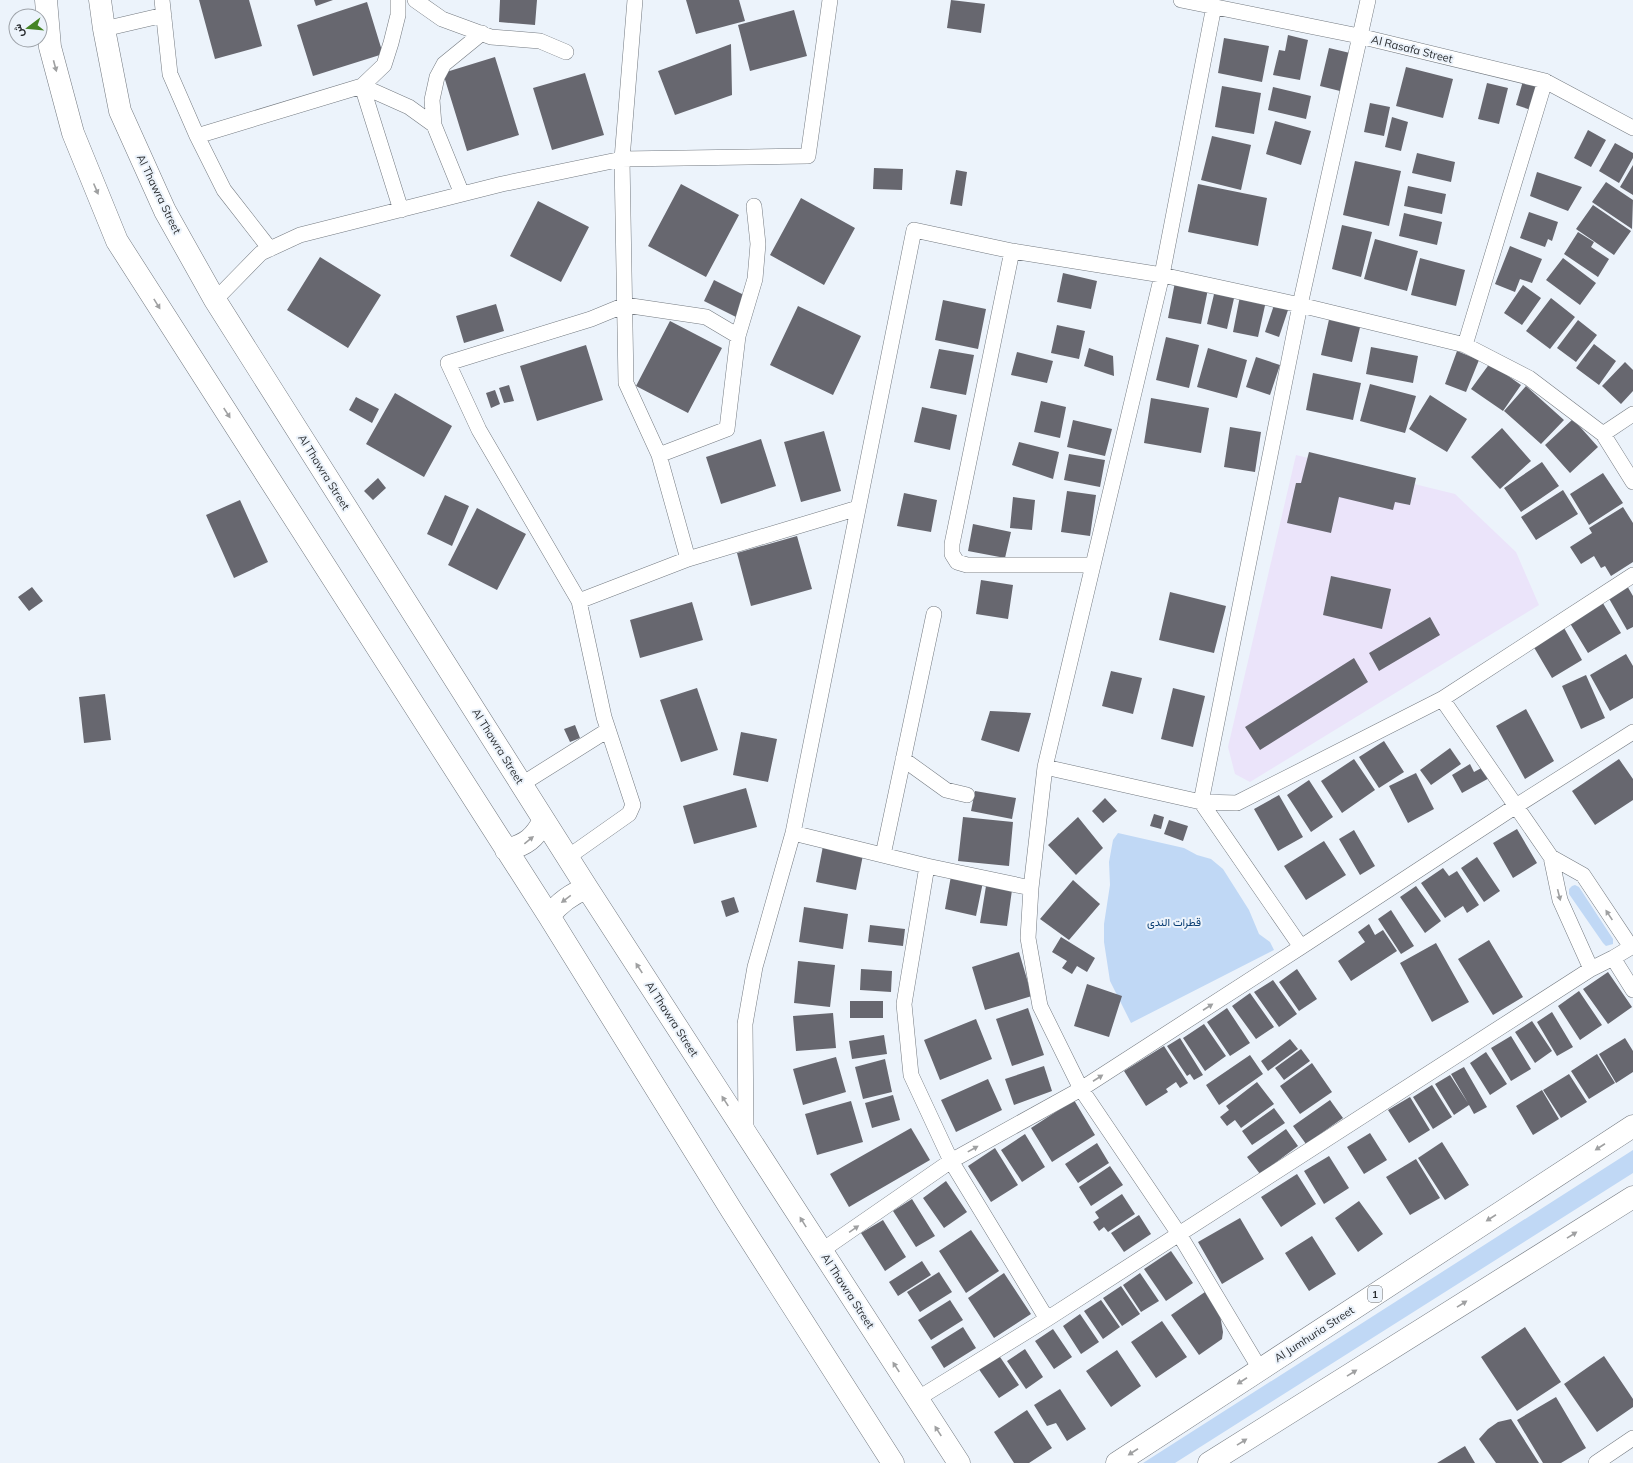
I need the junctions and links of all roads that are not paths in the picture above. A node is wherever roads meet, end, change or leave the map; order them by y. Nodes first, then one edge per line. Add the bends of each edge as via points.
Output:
1 (46, 0) edge
2 (100, 0) edge
3 (162, 0) edge
4 (398, 0) edge
5 (415, 0) edge
6 (635, 0) edge
7 (830, 0) edge
8 (1181, 0) edge
9 (1368, 0) edge
10 (1214, 6) junction
11 (164, 15) junction
12 (104, 29) junction
13 (482, 33) junction
14 (1359, 36) junction
15 (566, 52) dead end
16 (1545, 81) junction
17 (362, 86) junction
18 (434, 126) junction
19 (1633, 128) edge
20 (197, 136) junction
21 (622, 159) junction
22 (462, 194) junction
23 (754, 206) dead end
24 (401, 210) junction
25 (270, 249) junction
26 (1012, 252) junction
27 (1162, 275) junction
28 (215, 300) junction
29 (625, 305) junction
30 (1300, 305) junction
31 (738, 336) junction
32 (1465, 345) junction
33 (1633, 414) edge
34 (1603, 434) junction
35 (659, 455) junction
36 (1633, 482) edge
37 (858, 508) junction
38 (688, 559) junction
39 (1093, 565) junction
40 (1633, 575) edge
41 (578, 601) junction
42 (934, 614) dead end
43 (1442, 699) junction
44 (608, 730) junction
45 (1633, 732) edge
46 (903, 759) junction
47 (1045, 767) junction
48 (522, 784) junction
49 (967, 795) dead end
50 (1201, 802) junction
51 (1516, 806) junction
52 (544, 820) junction
53 (793, 833) junction
54 (506, 850) junction
55 (883, 855) junction
56 (568, 857) junction
57 (1551, 857) junction
58 (927, 866) junction
59 (587, 888) junction
60 (1031, 888) junction
61 (549, 916) junction
62 (1632, 946) edge
63 (1301, 947) junction
64 (1614, 958) junction
65 (1591, 969) junction
66 (1633, 990) edge
67 (1081, 1088) junction
68 (1633, 1126) edge
69 (746, 1132) junction
70 (951, 1161) junction
71 (1633, 1197) edge
72 (1179, 1234) junction
73 (822, 1251) junction
74 (1047, 1319) junction
75 (1260, 1369) junction
76 (917, 1399) junction
77 (1633, 1438) edge
78 (1212, 1462) edge
79 (893, 1463) edge
80 (959, 1463) edge
81 (1117, 1463) edge
82 (1596, 1463) edge

1 -> 54 main road via 50,47 73,133 117,241
2 - 12 main road, Al Thawra Street
3 - 11 street
4 - 17 street via 398,15 384,65
5 - 13 street via 442,19
6 - 21 street
7 - 21 street via 808,156
8 - 10 street, Al Rasafa Street
9 - 14 street
10 - 14 street, Al Rasafa Street
10 - 27 street
11 - 12 street
11 - 20 street via 170,74
12 - 28 main road, Al Thawra Street via 120,111 165,212
13 - 15 street via 491,37 540,41
13 - 18 street via 444,64 432,100
14 - 16 street, Al Rasafa Street
14 - 30 street
16 - 19 street, Al Rasafa Street
16 - 32 street
17 - 18 street via 410,107
17 - 20 street
17 - 24 street
18 - 22 street
20 - 25 street via 224,190
21 - 22 street
21 - 29 street
22 - 24 street
23 - 31 street via 758,244 755,279
24 - 25 street via 300,235
25 - 28 street via 261,253
26 - 27 street
26 - 37 street via 914,230
26 - 39 street via 952,554 958,562 967,565
27 - 30 street
27 - 39 street
28 - 48 main road, Al Thawra Street
29 - 31 street via 706,317
29 - 35 street via 626,384
29 - 41 street via 591,319 448,363 479,430
30 - 32 street
30 - 50 street
31 - 35 street via 727,429
32 - 34 street via 1529,378
33 - 34 street
34 - 36 street
35 - 38 street
37 - 38 street
37 - 53 street
38 - 41 street
39 - 47 street
40 - 43 street
41 - 44 street
42 - 46 street
43 - 50 street via 1237,803
43 - 51 street
44 - 48 street
44 - 56 street via 632,805 629,814
45 - 51 street
46 - 49 street via 946,790
46 - 55 street
47 - 50 street
47 - 60 street
48 - 52 main road, Al Thawra Street
50 - 63 street
51 - 57 street
51 - 63 street
54 -> 52 main road via 530,841
52 - 56 main road, Al Thawra Street
53 - 55 street
53 - 69 street via 755,967 745,1024
54 - 61 main road
55 - 58 street
56 - 59 main road, Al Thawra Street
62 -> 57 street via 1583,875
57 -> 65 street via 1560,900
58 - 60 street
58 - 70 street via 904,1004 911,1075
59 -> 61 main road via 565,898
69 -> 59 main road, Al Thawra Street
60 - 67 street via 1028,938 1040,1006
61 - 79 main road via 732,1212
62 - 64 street
67 -> 63 street
64 - 65 street
64 - 66 street
65 - 72 street
70 -> 67 street
67 - 72 street
68 -> 75 main road, Al Jumhuria Street / 1
73 -> 69 main road, Al Thawra Street
73 -> 70 street
70 - 74 street
78 -> 71 main road
72 - 74 street
72 - 75 street
76 -> 73 main road, Al Thawra Street
74 - 76 street
75 -> 81 main road, Al Jumhuria Street / 1
80 -> 76 main road, Al Thawra Street
77 - 82 street

